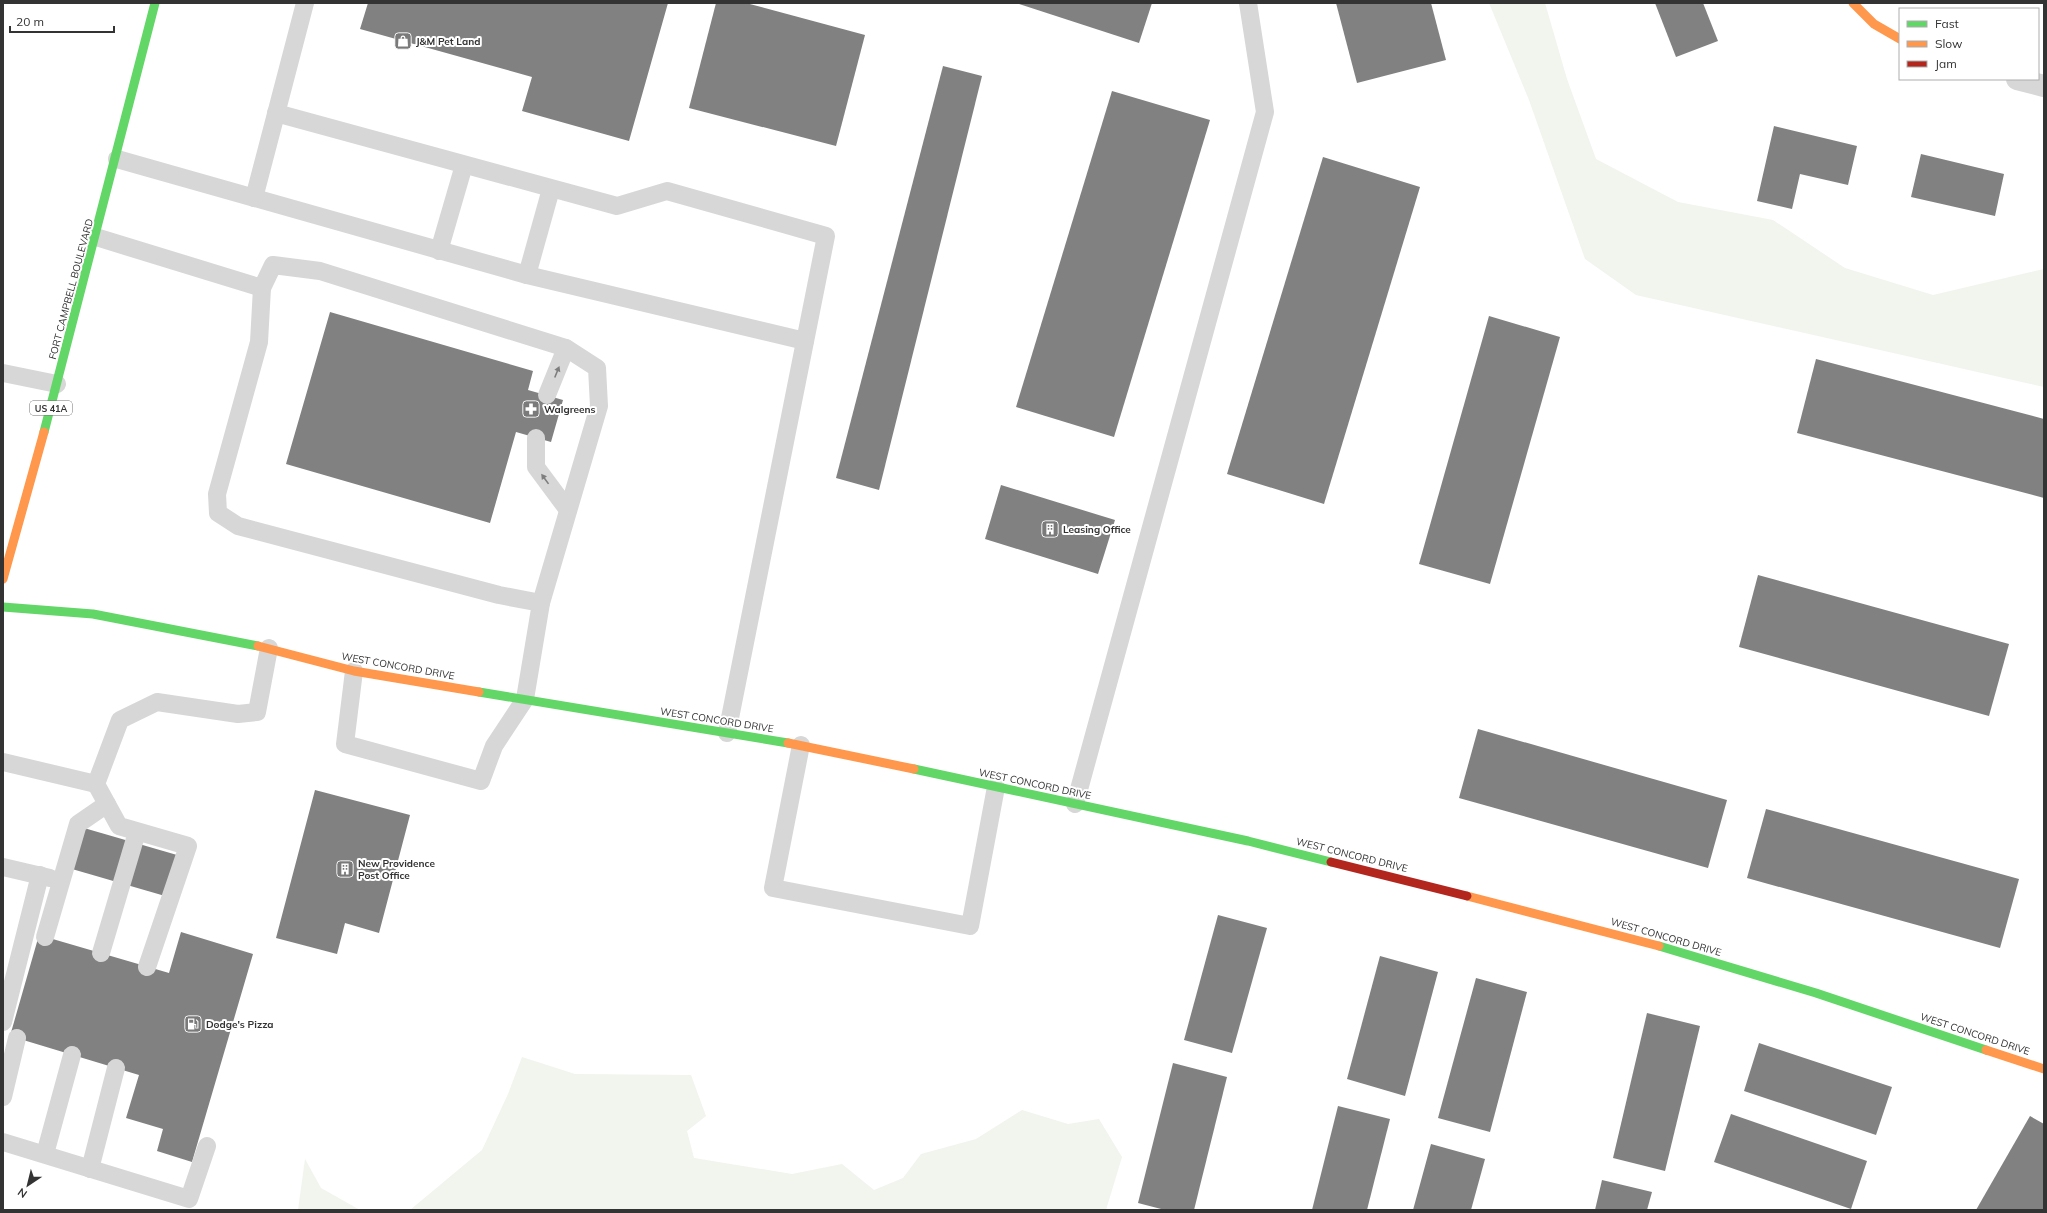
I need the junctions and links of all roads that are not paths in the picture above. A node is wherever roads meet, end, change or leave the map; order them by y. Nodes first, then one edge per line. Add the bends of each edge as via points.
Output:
1 (305, 3) edge
2 (1248, 3) edge
3 (1853, 3) edge
4 (150, 4) edge
5 (1899, 38) edge
6 (2021, 80) edge
7 (2044, 86) edge
8 (276, 113) junction
9 (117, 159) junction
10 (464, 165) junction
11 (551, 189) junction
12 (254, 198) junction
13 (96, 237) junction
14 (439, 251) junction
15 (527, 275) junction
16 (262, 288) junction
17 (806, 341) junction
18 (566, 348) junction
19 (3, 373) edge
20 (56, 384) junction
21 (547, 395) dead end
22 (536, 438) dead end
23 (568, 510) junction
24 (3, 579) edge
25 (541, 603) junction
26 (3, 608) edge
27 (269, 648) junction
28 (354, 671) junction
29 (525, 699) junction
30 (727, 733) junction
31 (801, 745) junction
32 (3, 762) edge
33 (96, 784) junction
34 (996, 787) junction
35 (107, 804) junction
36 (1075, 804) junction
37 (137, 832) junction
38 (3, 866) edge
39 (40, 875) junction
40 (62, 882) junction
41 (45, 937) dead end
42 (101, 953) dead end
43 (147, 967) dead end
44 (3, 1022) edge
45 (10, 1043) edge
46 (72, 1055) dead end
47 (116, 1068) dead end
48 (2044, 1069) edge
49 (3, 1097) edge
50 (3, 1142) edge
51 (207, 1146) dead end
52 (45, 1154) junction
53 (90, 1169) junction

1 - 8 lane
2 - 36 lane via 1265,112
3 - 5 main road via 1874,24
4 - 9 main road, FORT CAMPBELL BOULEVARD / US 41A
6 - 7 street
8 - 10 lane
8 - 12 lane
9 - 12 lane
9 - 13 main road, FORT CAMPBELL BOULEVARD / US 41A
10 - 11 lane
10 - 14 lane
11 - 15 lane
11 - 17 lane via 617,206 667,191 826,236
12 - 14 lane
13 - 16 lane
13 - 20 main road, FORT CAMPBELL BOULEVARD / US 41A
14 - 15 lane
15 - 17 lane
16 - 18 lane via 273,265 320,271
16 - 25 lane via 259,342 217,494 218,514 238,526 499,595
17 - 30 lane
21 -> 18 lane
18 - 23 lane via 597,368 599,406
19 - 20 lane
20 - 24 main road, FORT CAMPBELL BOULEVARD / US 41A
23 -> 22 lane via 536,467
23 - 25 lane
25 - 29 lane
26 - 27 main road, WEST CONCORD DRIVE via 93,614
27 - 28 main road, WEST CONCORD DRIVE
27 - 33 lane via 257,712 238,714 157,702 120,720
28 - 29 main road, WEST CONCORD DRIVE
28 - 29 lane via 345,744 481,780 494,746
29 - 30 main road, WEST CONCORD DRIVE
30 - 31 main road, WEST CONCORD DRIVE
31 - 34 main road, WEST CONCORD DRIVE
31 - 34 lane via 773,888 970,926
32 - 33 lane
33 - 35 lane
34 - 36 main road, WEST CONCORD DRIVE
35 - 37 lane via 119,826
35 - 40 lane via 78,824
36 - 48 main road, WEST CONCORD DRIVE via 1248,841 1624,936 1816,993
37 - 42 lane
37 - 43 lane via 188,846
38 - 39 lane
39 - 40 lane
39 - 44 lane
40 - 41 lane
45 - 49 lane via 12,1064
46 - 52 lane
47 - 53 lane
50 - 52 lane
51 - 53 lane via 189,1199
52 - 53 lane

